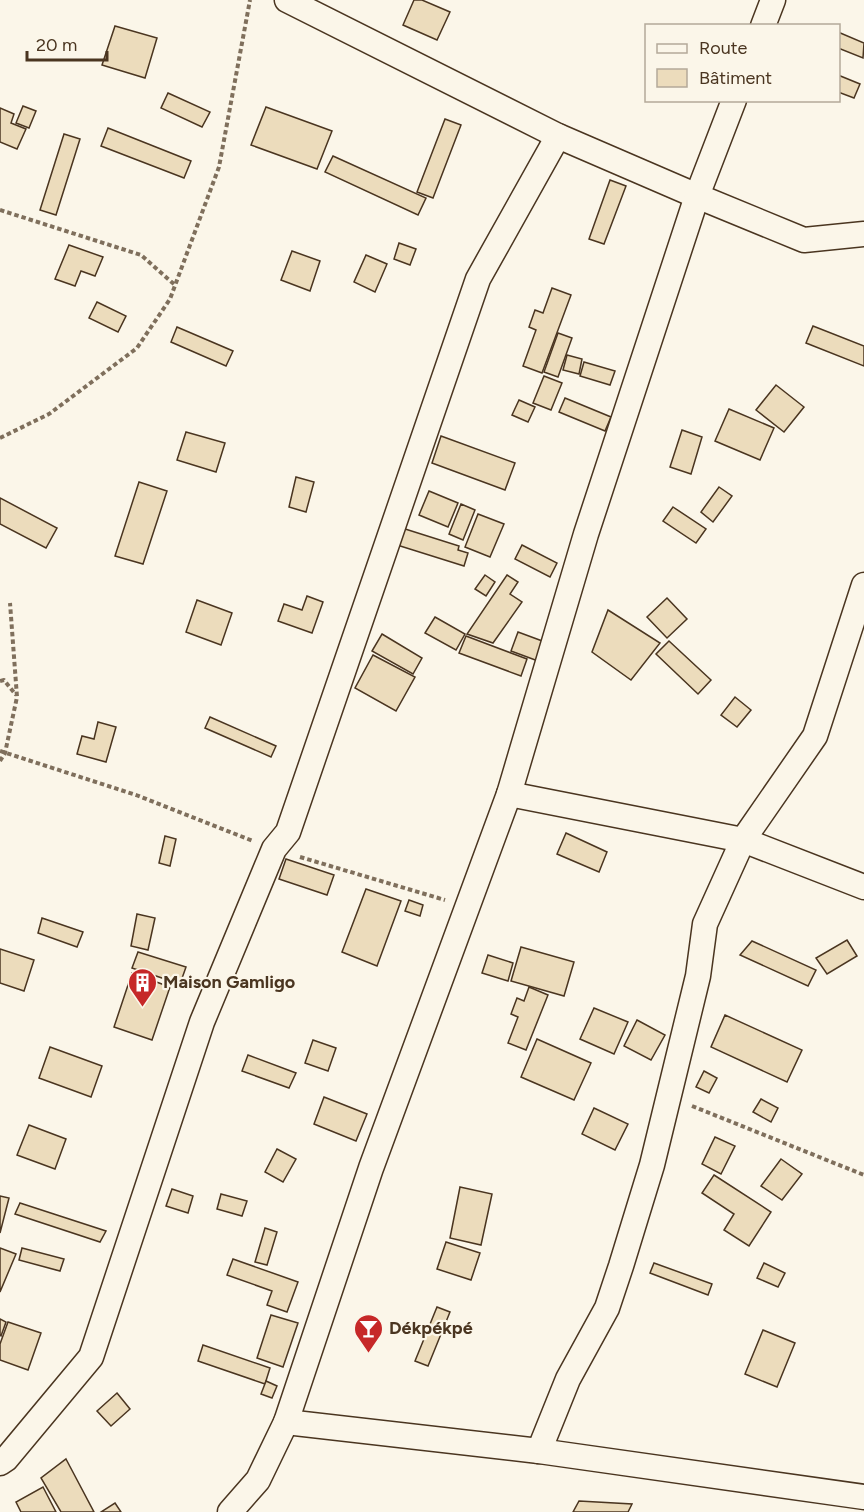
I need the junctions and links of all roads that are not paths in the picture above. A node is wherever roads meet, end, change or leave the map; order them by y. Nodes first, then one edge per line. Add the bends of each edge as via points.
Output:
1 (287, 0) edge
2 (773, 0) edge
3 (764, 24) edge
4 (733, 102) edge
5 (558, 136) junction
6 (697, 196) junction
7 (864, 234) edge
8 (864, 585) edge
9 (509, 794) junction
10 (742, 840) junction
11 (864, 887) edge
12 (285, 1422) junction
13 (539, 1451) junction
14 (0, 1463) edge
15 (864, 1497) edge
16 (230, 1512) edge

1 - 5 street
2 - 3 street
4 - 6 street
5 - 6 street
5 - 14 street via 478,279 288,832 274,849 202,1022 91,1357
6 - 7 street via 804,240
6 - 9 street via 586,534
8 - 10 street via 815,736
9 - 10 street
9 - 12 street via 371,1168
10 - 11 street
10 - 13 street via 705,924 698,976 652,1165 607,1308 568,1379
12 - 13 street
12 - 16 street via 258,1480
13 - 15 street

